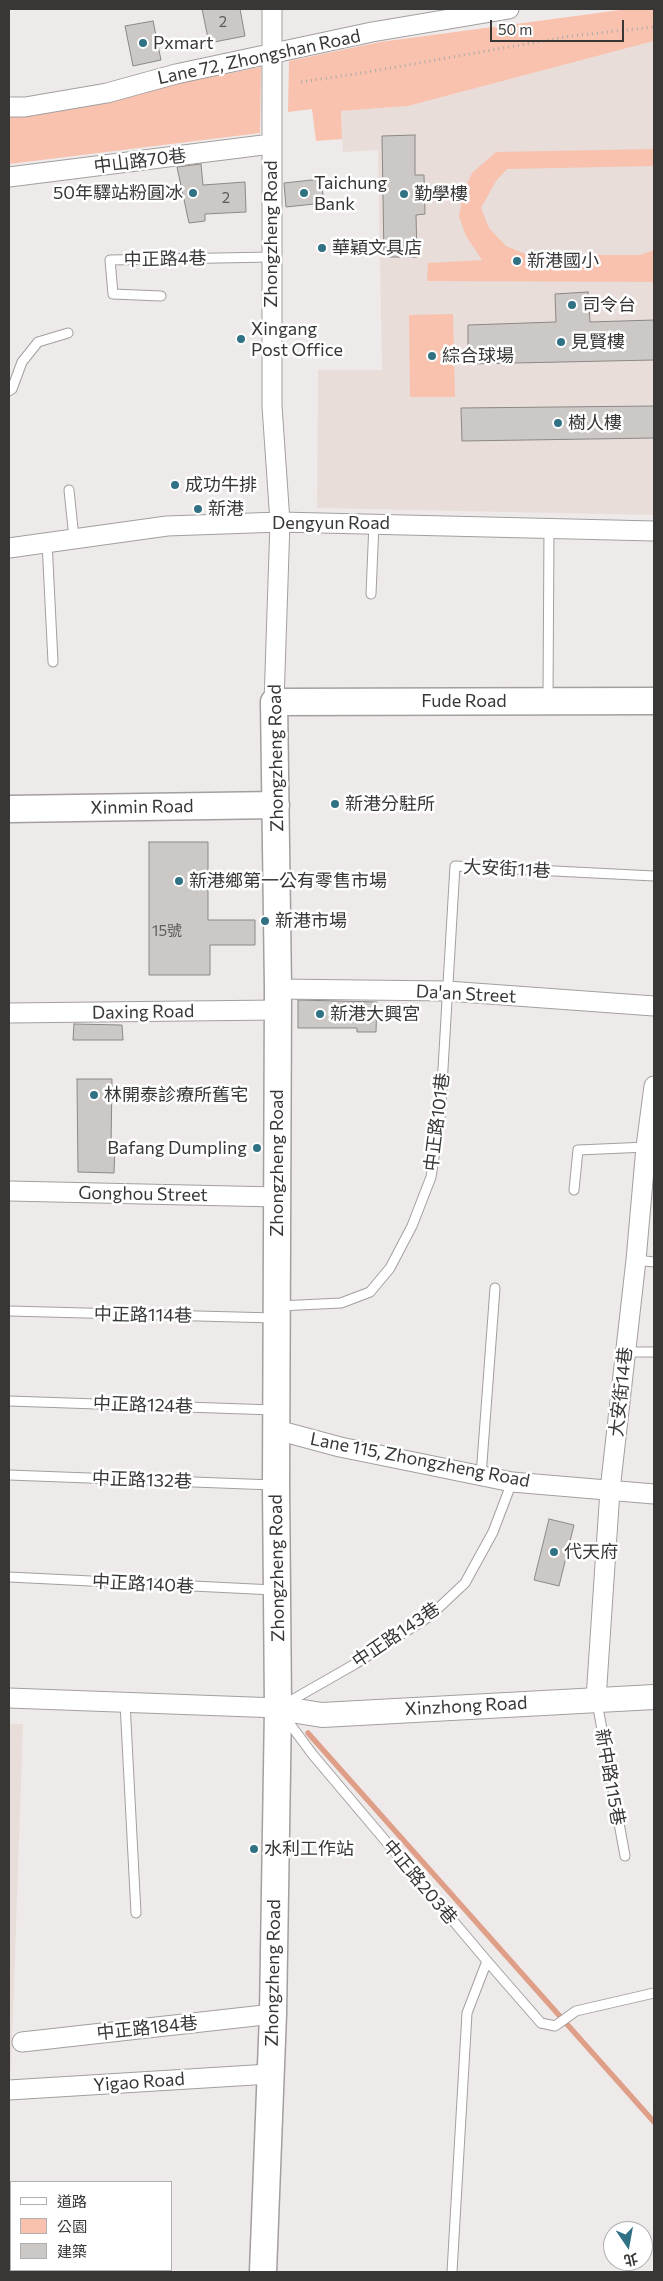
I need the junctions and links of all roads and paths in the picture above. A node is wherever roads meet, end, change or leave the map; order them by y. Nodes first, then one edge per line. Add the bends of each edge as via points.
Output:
1 (272, 9) edge
2 (509, 9) edge
3 (654, 27) edge
4 (272, 54) junction
5 (301, 82) dead end
6 (9, 108) edge
7 (271, 144) junction
8 (9, 176) edge
9 (272, 257) junction
10 (161, 296) dead end
11 (68, 333) dead end
12 (9, 391) edge
13 (69, 490) dead end
14 (280, 522) junction
15 (374, 523) junction
16 (549, 527) junction
17 (654, 531) edge
18 (74, 538) junction
19 (47, 542) junction
20 (9, 548) edge
21 (371, 594) dead end
22 (53, 662) dead end
23 (548, 701) junction
24 (654, 701) edge
25 (274, 702) junction
26 (276, 805) junction
27 (9, 809) edge
28 (654, 876) edge
29 (447, 991) junction
30 (278, 999) junction
31 (654, 1006) edge
32 (9, 1013) edge
33 (654, 1086) edge
34 (650, 1148) edge
35 (574, 1190) dead end
36 (9, 1191) edge
37 (278, 1197) junction
38 (645, 1261) edge
39 (495, 1288) dead end
40 (9, 1311) edge
41 (277, 1312) junction
42 (625, 1352) junction
43 (654, 1352) edge
44 (9, 1401) edge
45 (277, 1420) junction
46 (9, 1476) edge
47 (481, 1476) junction
48 (512, 1482) junction
49 (276, 1485) junction
50 (610, 1490) junction
51 (654, 1494) edge
52 (9, 1577) edge
53 (277, 1590) junction
54 (654, 1697) edge
55 (9, 1698) edge
56 (596, 1699) junction
57 (125, 1702) junction
58 (278, 1708) junction
59 (625, 1856) dead end
60 (136, 1913) dead end
61 (487, 1961) junction
62 (654, 1993) edge
63 (273, 2014) junction
64 (22, 2042) dead end
65 (270, 2074) junction
66 (9, 2090) edge
67 (263, 2272) edge
68 (452, 2272) edge

1 - 4 street, Zhongzheng Road
2 - 4 street, Lane 72, Zhongshan Road via 372,32
3 - 5 path via 571,36
4 - 6 street, Lane 72, Zhongshan Road via 176,74 107,93
4 - 7 street, Zhongzheng Road
7 - 8 street, 中山路70巷
7 - 9 street, Zhongzheng Road
9 - 10 lane, 中正路4巷 via 110,260 113,294
9 - 14 street, Zhongzheng Road via 272,406
11 - 12 lane via 38,342 22,362
13 - 18 lane
14 - 15 street, Dengyun Road
14 - 18 street, Dengyun Road via 167,526
14 - 25 street, Zhongzheng Road
15 - 16 street, Dengyun Road
15 - 21 lane
16 - 17 street, Dengyun Road
16 - 23 lane
18 - 19 street, Dengyun Road
19 - 20 street, Dengyun Road
19 - 22 lane
23 - 24 main road, Fude Road
23 - 25 main road, Fude Road
25 - 26 main road, Zhongzheng Road
26 - 27 main road, Xinmin Road
26 - 30 main road, Zhongzheng Road
28 - 29 lane, 大安街11巷 via 455,866
29 - 30 street, Da'an Street
29 - 31 street, Da'an Street
29 - 41 lane, 中正路101巷 via 440,1119 431,1177 412,1226 390,1268 370,1292 341,1303
30 - 32 street, Daxing Road
30 - 37 main road, Zhongzheng Road
33 - 34 street, 大安街14巷
34 - 35 lane via 578,1150
34 - 38 street, 大安街14巷
36 - 37 street, Gonghou Street
37 - 41 main road, Zhongzheng Road
38 - 42 street, 大安街14巷
39 - 47 lane
40 - 41 lane, 中正路114巷
41 - 45 main road, Zhongzheng Road
42 - 43 lane
42 - 50 street, 大安街14巷
44 - 45 lane, 中正路124巷
45 - 47 street, Lane 115, Zhongzheng Road via 340,1447
45 - 49 main road, Zhongzheng Road
46 - 49 lane, 中正路132巷
47 - 48 street, Lane 115, Zhongzheng Road
48 - 50 street, Lane 115, Zhongzheng Road
48 - 58 lane, 中正路143巷 via 492,1532 465,1583 430,1616
49 - 53 main road, Zhongzheng Road
50 - 51 street, Lane 115, Zhongzheng Road
50 - 56 street, 大安街14巷
52 - 53 lane, 中正路140巷
53 - 58 main road, Zhongzheng Road
54 - 56 street, Xinzhong Road
55 - 57 street
56 - 58 street, Xinzhong Road via 322,1715
56 - 59 lane, 新中路115巷
57 - 58 street
57 - 60 lane
58 - 61 lane, 中正路203巷 via 313,1755
58 - 63 main road, Zhongzheng Road
61 - 62 lane, 中正路203巷 via 542,2023 555,2026 576,2011
61 - 68 lane via 467,2013
63 - 64 street, 中正路184巷
63 - 65 main road, Zhongzheng Road
65 - 66 street, Yigao Road
65 - 67 main road, Zhongzheng Road

